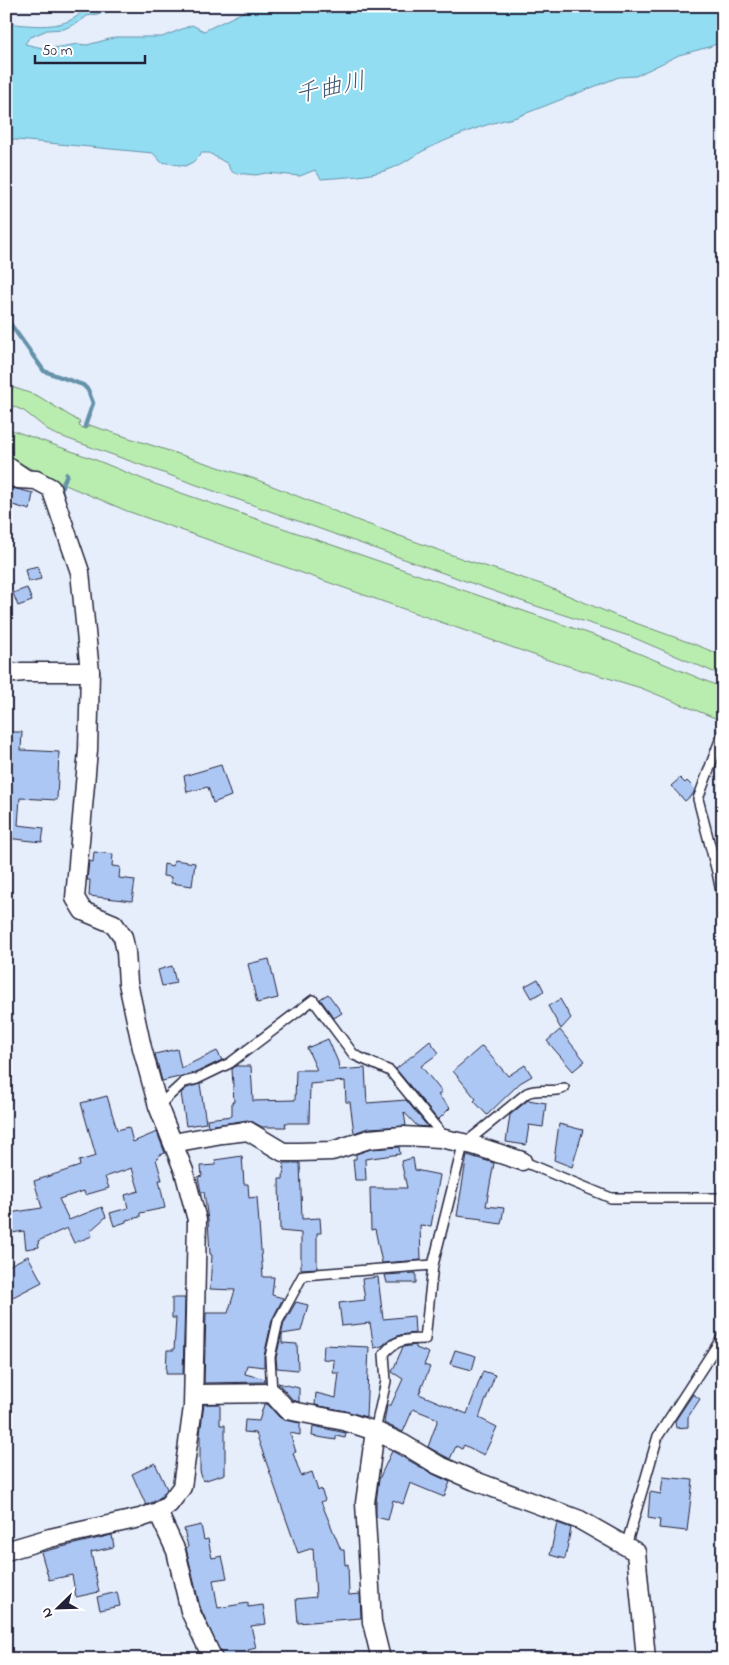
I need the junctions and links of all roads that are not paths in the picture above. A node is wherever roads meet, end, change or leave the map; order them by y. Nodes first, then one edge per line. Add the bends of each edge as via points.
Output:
1 (6, 460) edge
2 (6, 475) edge
3 (36, 480) junction
4 (90, 672) junction
5 (6, 674) edge
6 (723, 732) edge
7 (723, 901) edge
8 (564, 1088) dead end
9 (158, 1106) junction
10 (455, 1142) junction
11 (174, 1143) junction
12 (522, 1161) joint
13 (723, 1198) edge
14 (433, 1265) junction
15 (723, 1336) edge
16 (272, 1393) junction
17 (194, 1394) junction
18 (375, 1431) junction
19 (158, 1512) junction
20 (626, 1546) junction
21 (6, 1551) edge
22 (213, 1659) edge
23 (381, 1659) edge
24 (646, 1659) edge

1 - 3 lane
2 - 3 street
3 - 4 street via 51,488 80,572
4 - 5 street
4 - 9 street via 88,750 75,898 84,911 114,924 123,937 128,983
6 - 7 lane via 698,800
8 - 10 lane via 558,1092 533,1090
9 - 10 lane via 184,1082 230,1063 313,1000 354,1055 390,1072
9 - 11 street
10 - 11 street via 403,1136 369,1139 332,1151 283,1152 248,1132
10 - 12 street
10 - 14 lane
11 - 17 street via 198,1220
12 - 13 lane via 611,1198
14 - 16 lane via 303,1275 278,1321 270,1357
14 - 18 lane via 425,1339 407,1339 390,1345 384,1354 386,1381
15 - 20 lane via 658,1436
16 - 17 street
16 - 18 street via 287,1410 344,1421
17 - 19 street via 182,1486 169,1504
18 - 20 street via 438,1465 580,1520
18 - 23 street via 365,1502 372,1622
19 - 21 street
19 - 22 street via 176,1551 190,1611
20 - 24 street via 636,1552

